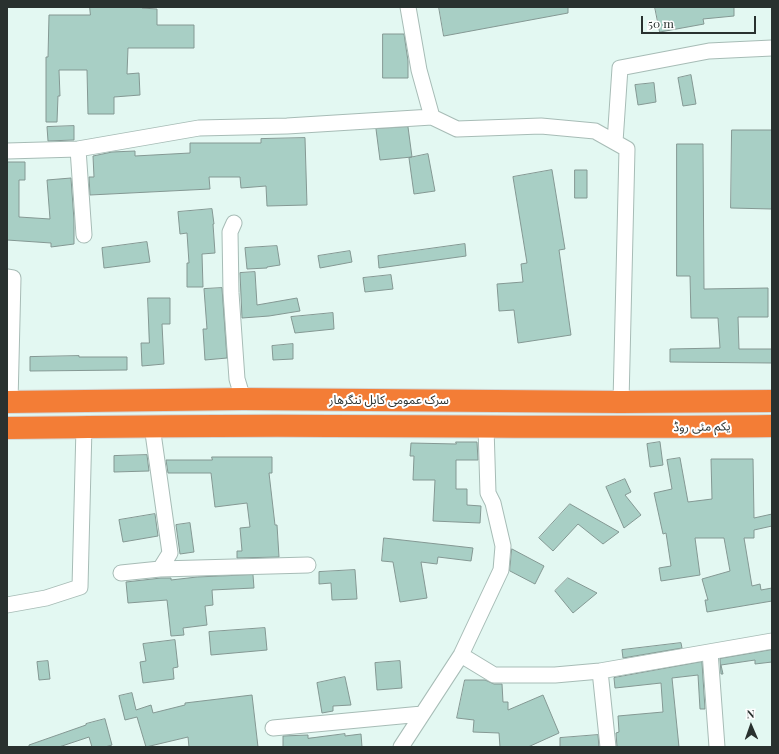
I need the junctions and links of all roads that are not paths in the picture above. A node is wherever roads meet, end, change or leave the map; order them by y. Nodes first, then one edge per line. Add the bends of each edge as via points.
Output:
1 (408, 7) edge
2 (772, 48) edge
3 (432, 117) junction
4 (615, 142) junction
5 (78, 149) junction
6 (7, 151) edge
7 (234, 223) dead end
8 (84, 235) dead end
9 (7, 277) edge
10 (243, 399) junction
11 (772, 401) edge
12 (8, 402) edge
13 (621, 402) junction
14 (152, 426) junction
15 (772, 426) edge
16 (84, 427) junction
17 (486, 427) junction
18 (7, 428) edge
19 (308, 565) dead end
20 (160, 569) junction
21 (121, 573) dead end
22 (7, 606) edge
23 (772, 641) edge
24 (710, 652) junction
25 (461, 655) junction
26 (600, 671) junction
27 (422, 714) junction
28 (273, 728) dead end
29 (401, 747) edge
30 (608, 747) edge
31 (717, 747) edge

1 - 3 street via 419,70
2 - 4 street via 709,51 620,68
3 - 4 street via 457,129 541,126 595,131
3 - 5 street via 287,126 199,128
4 - 13 street via 626,149
5 - 6 street
5 - 8 street
7 - 10 street via 230,232 231,293 237,379
9 - 12 street via 13,278
10 - 12 highway, سرک عمومی کابل ننگرهار
10 - 13 highway, سرک عمومی کابل ننگرهار
11 - 13 highway, سرک عمومی کابل ننگرهار
14 - 16 highway
14 - 17 highway
14 - 20 street via 170,553
15 - 17 highway, یکم مئی روڈ
16 - 18 highway
16 - 22 street via 80,587 46,598
17 - 25 street via 488,493 493,503 503,546 501,570
19 - 20 street
20 - 21 street
23 - 24 street
24 - 26 street
24 - 31 street
25 - 26 street via 494,675 555,675
25 - 27 street
26 - 30 street
27 - 28 street
27 - 29 street

